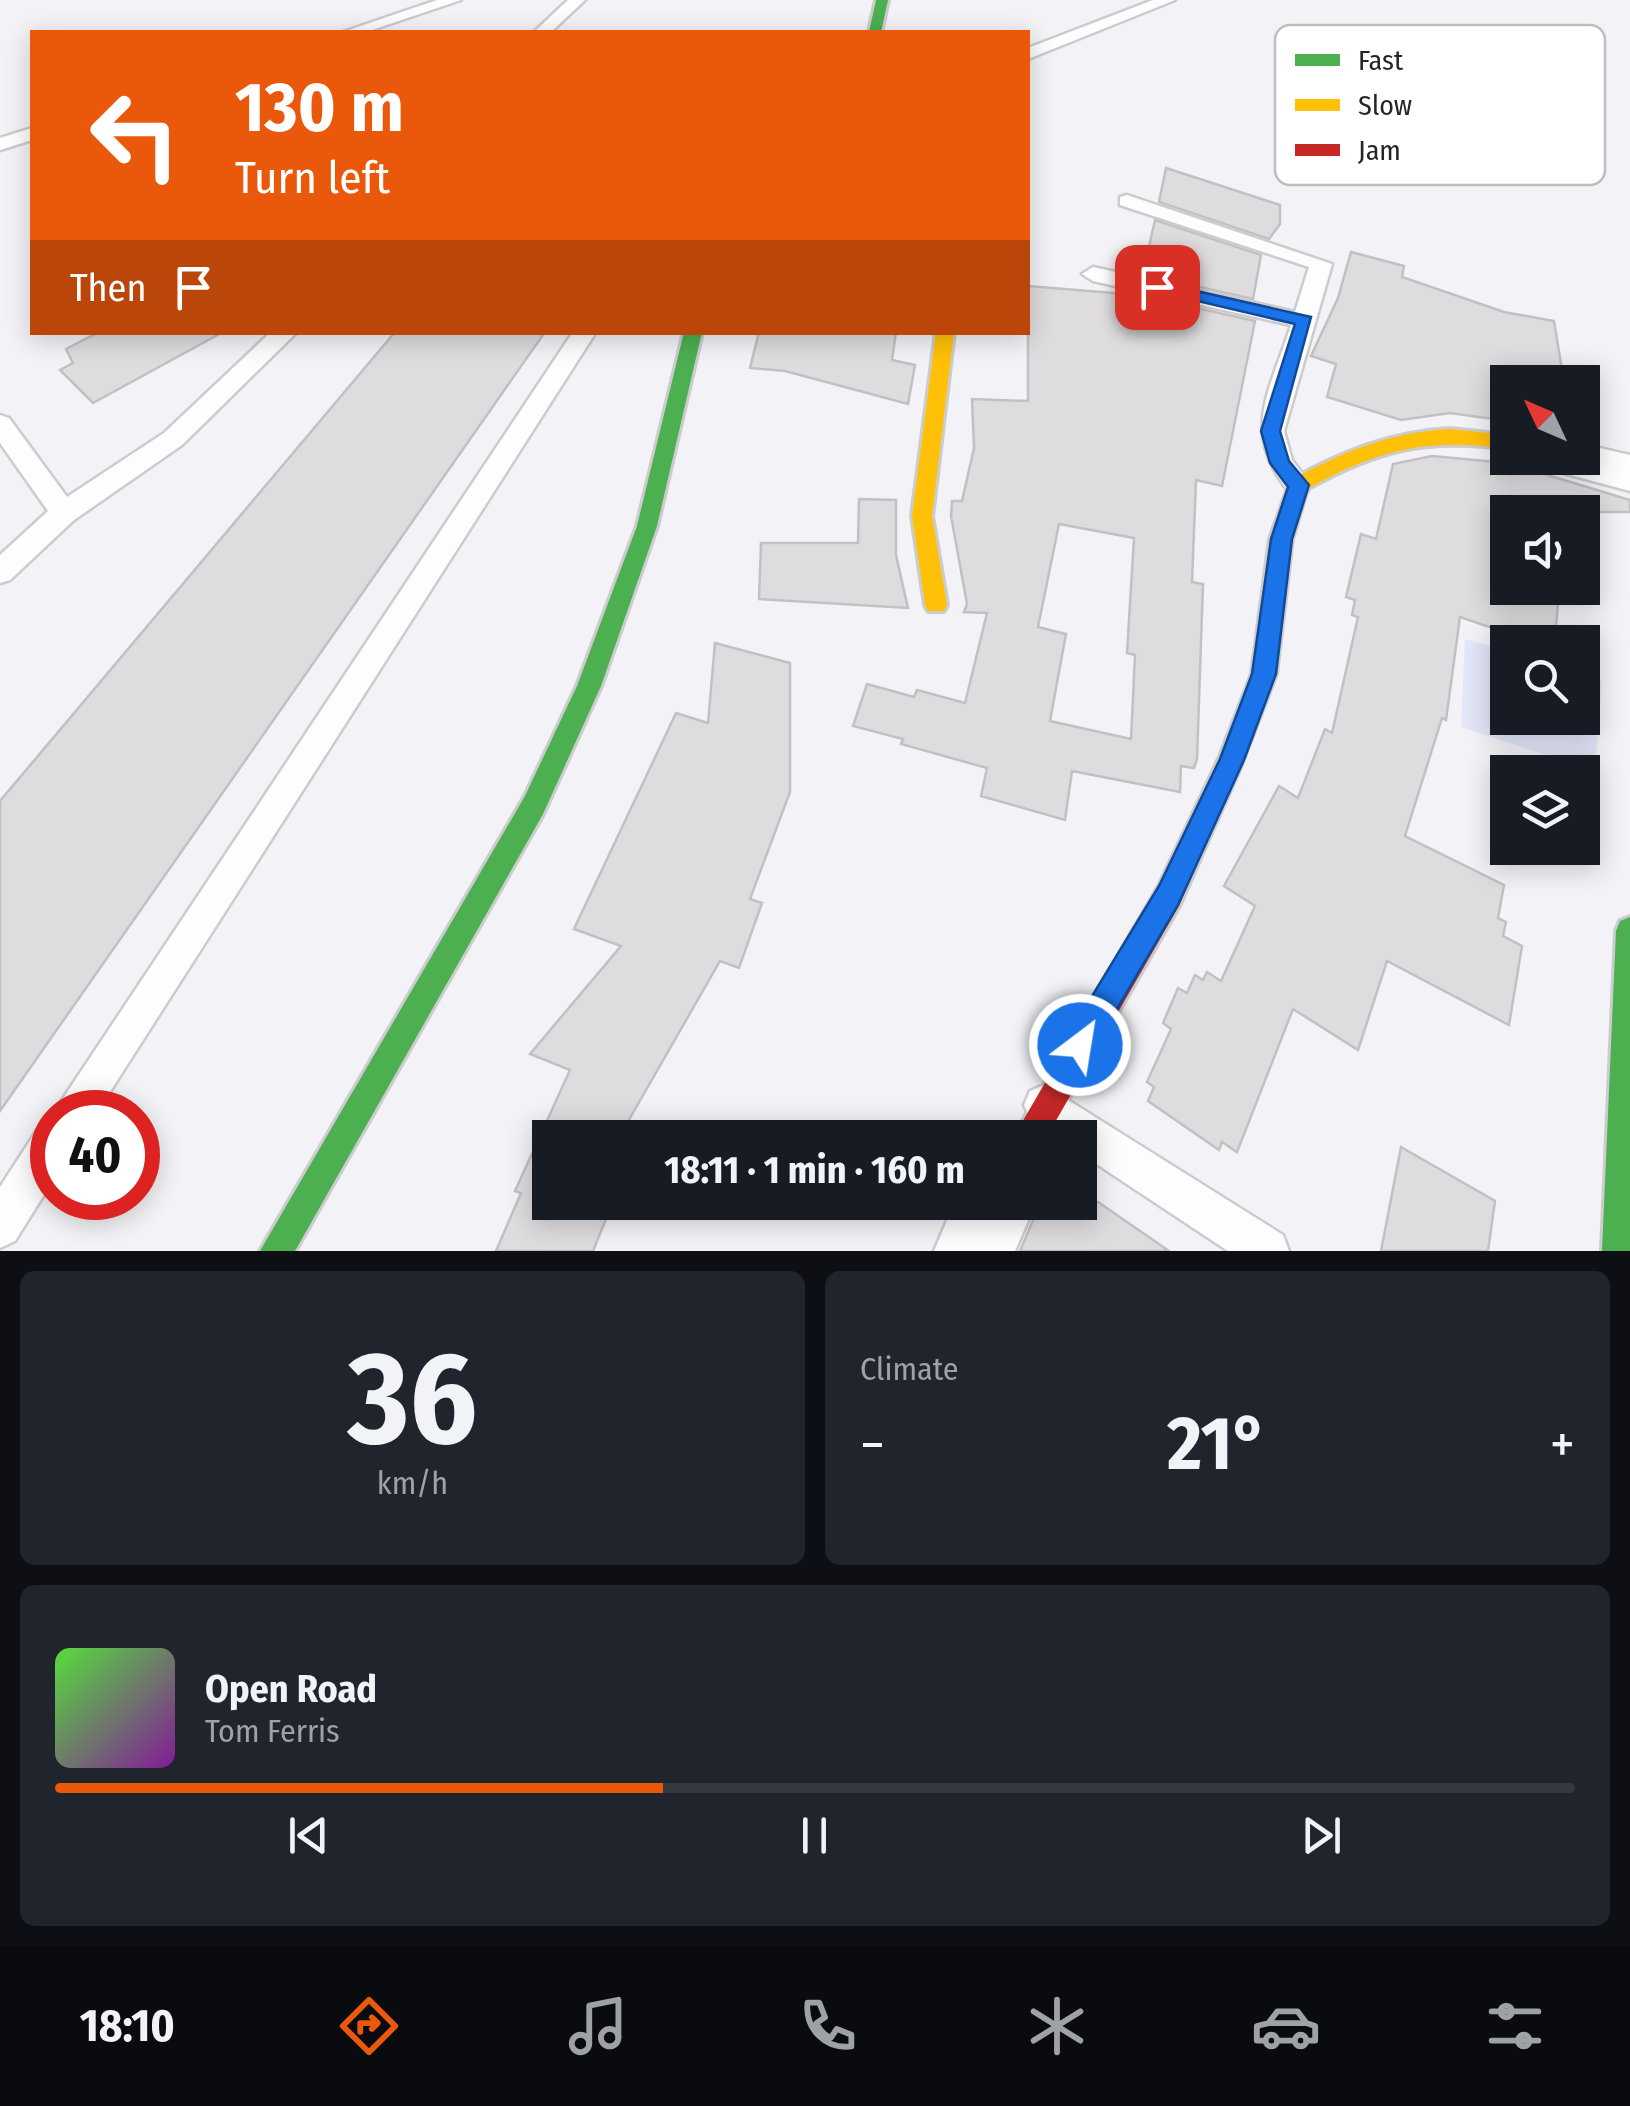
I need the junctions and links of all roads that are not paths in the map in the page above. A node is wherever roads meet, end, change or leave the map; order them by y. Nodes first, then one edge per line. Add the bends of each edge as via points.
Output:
1 (452, 0) edge
2 (577, 0) edge
3 (882, 0) edge
4 (1167, 0) edge
5 (356, 30) edge
6 (544, 30) edge
7 (876, 30) edge
8 (1030, 53) edge
9 (30, 135) edge
10 (0, 144) edge
11 (1126, 201) dead end
12 (1093, 274) dead end
13 (1304, 321) junction
14 (283, 335) edge
15 (583, 335) edge
16 (691, 335) edge
17 (945, 335) edge
18 (0, 424) edge
19 (1490, 438) edge
20 (1600, 466) edge
21 (1630, 473) edge
22 (1298, 485) junction
23 (64, 513) junction
24 (0, 572) edge
25 (936, 605) dead end
26 (1630, 931) edge
27 (88, 1090) edge
28 (1037, 1120) edge
29 (1097, 1155) edge
30 (30, 1180) edge
31 (989, 1220) edge
32 (0, 1226) edge
33 (277, 1251) edge
34 (974, 1251) edge
35 (1267, 1251) edge
36 (1619, 1251) edge

1 - 5 lane
2 - 6 lane
3 - 7 street
4 - 8 lane
9 - 10 lane
11 - 13 lane via 1321,264
12 - 13 lane
13 - 22 lane via 1270,431 1280,463
14 - 23 lane via 173,438
15 - 27 lane
16 - 33 street via 647,526 589,686 534,804
17 - 25 street via 922,516
18 - 23 lane
19 - 22 street via 1398,435
20 - 21 street
22 - 28 street via 1281,539 1264,674 1232,760 1169,896
23 - 24 lane
26 - 36 street
29 - 35 lane
30 - 32 lane
31 - 34 street

